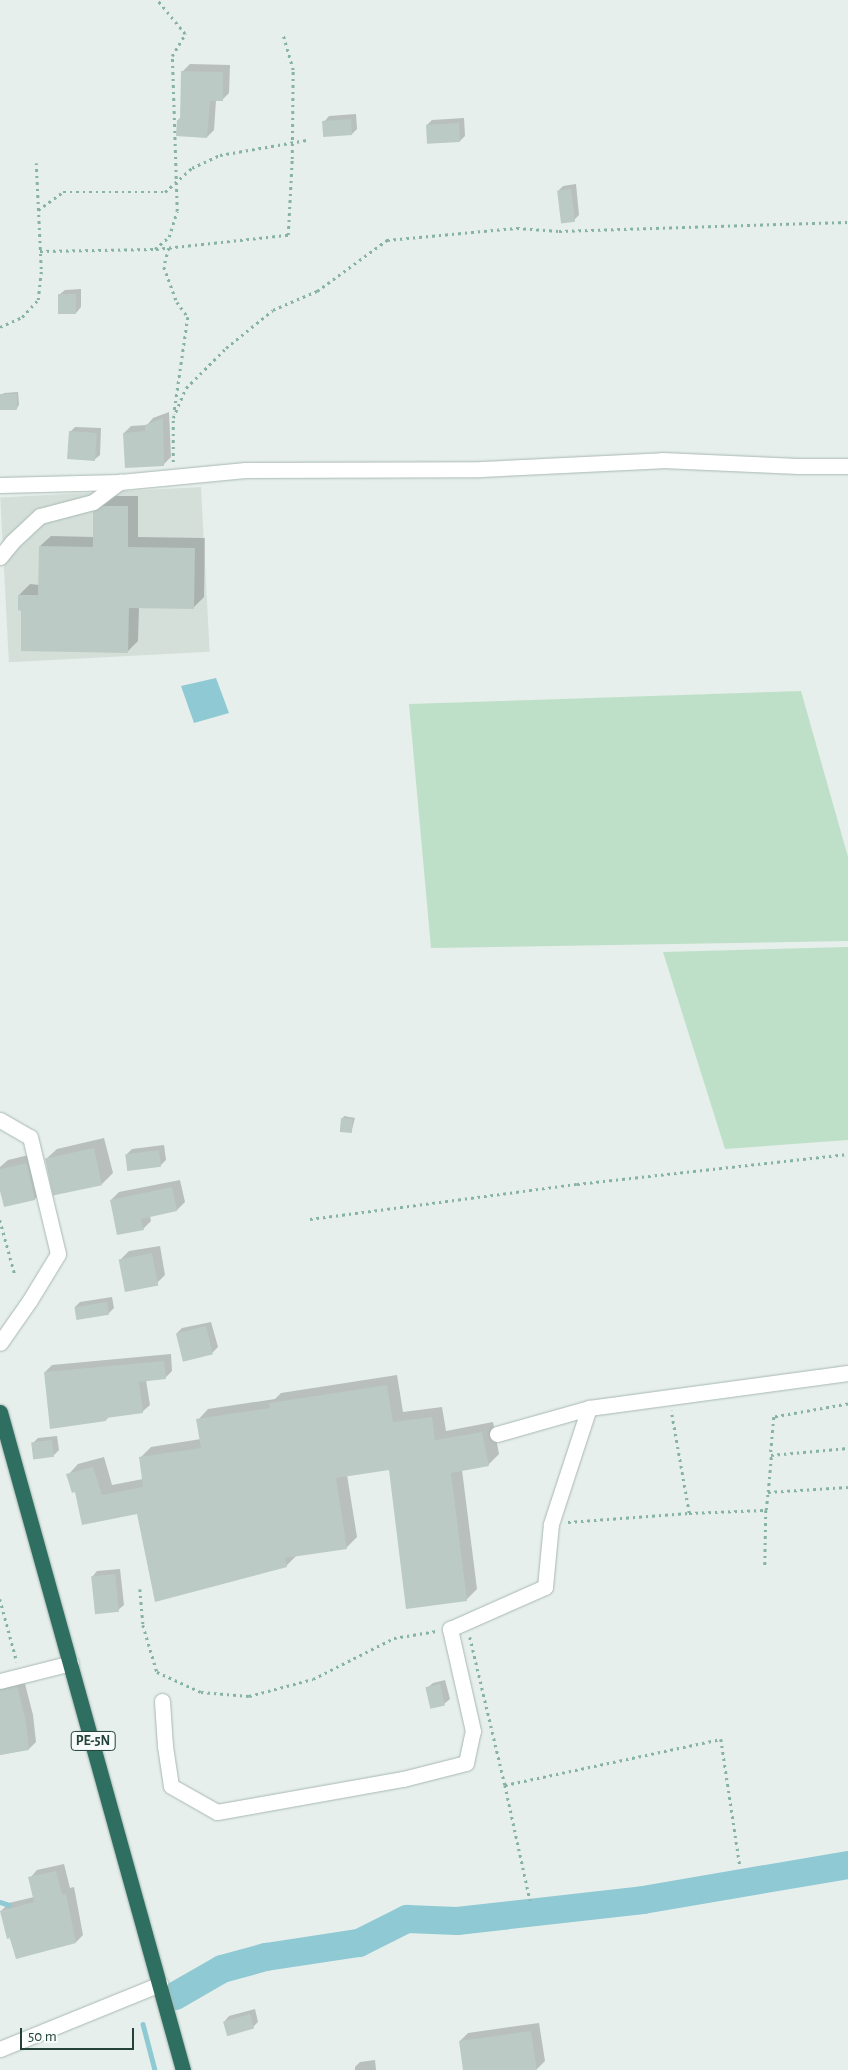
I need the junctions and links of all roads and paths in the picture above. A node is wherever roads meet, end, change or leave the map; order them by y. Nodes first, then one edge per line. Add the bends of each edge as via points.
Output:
1 (157, 0) edge
2 (283, 34) dead end
3 (307, 140) dead end
4 (36, 164) dead end
5 (174, 184) junction
6 (38, 210) junction
7 (848, 222) edge
8 (169, 248) junction
9 (155, 249) junction
10 (40, 251) junction
11 (0, 327) edge
12 (174, 418) junction
13 (848, 466) edge
14 (173, 476) junction
15 (120, 482) junction
16 (0, 485) edge
17 (0, 557) edge
18 (0, 1120) edge
19 (848, 1154) edge
20 (310, 1219) dead end
21 (0, 1220) edge
22 (15, 1275) dead end
23 (0, 1343) edge
24 (848, 1373) edge
25 (668, 1397) junction
26 (848, 1404) edge
27 (588, 1408) junction
28 (0, 1412) edge
29 (497, 1434) dead end
30 (848, 1448) edge
31 (771, 1455) junction
32 (848, 1487) edge
33 (768, 1492) junction
34 (766, 1510) junction
35 (689, 1513) junction
36 (551, 1524) junction
37 (765, 1566) dead end
38 (140, 1589) dead end
39 (0, 1598) edge
40 (466, 1621) junction
41 (450, 1629) junction
42 (71, 1662) junction
43 (21, 1676) junction
44 (0, 1681) edge
45 (162, 1701) dead end
46 (505, 1785) junction
47 (740, 1866) dead end
48 (530, 1900) dead end
49 (160, 1984) junction
50 (0, 2049) edge
51 (183, 2070) edge

1 - 5 path via 185,34 172,56
2 - 8 path via 293,70 288,235
3 - 5 path via 220,155 192,168
4 - 6 path
5 - 6 path via 165,192 63,192
5 - 9 path via 177,211 169,237
6 - 10 path
7 - 12 path via 559,231 517,228 387,240 317,291 273,310 226,348 186,388
8 - 9 path
8 - 12 path via 164,267 177,302 188,317
9 - 10 path
10 - 11 path via 38,300 22,317
12 - 14 path
13 - 14 street via 662,460 481,469 245,470
14 - 15 street
15 - 16 street
15 - 17 street via 94,502 40,516
18 - 23 street via 30,1137 58,1254
19 - 20 path via 577,1184
21 - 22 path
24 - 25 street
25 - 27 street
25 - 35 path
26 - 31 path via 774,1417
27 - 29 street
27 - 36 street
28 - 42 highway, PE-5N
30 - 31 path
31 - 33 path
32 - 33 path
33 - 34 path
34 - 35 path
34 - 37 path
35 - 36 path
36 - 40 street via 544,1587
38 - 41 path via 143,1625 157,1672 201,1692 249,1696 313,1679 394,1638
39 - 43 path
40 - 41 street
40 - 46 path
41 - 45 street via 473,1731 466,1763 412,1777 217,1812 171,1786
42 - 43 street
42 - 49 highway, PE-5N
43 - 44 street
46 - 47 path via 721,1739
46 - 48 path
49 - 50 street
49 - 51 highway, PE-5N

